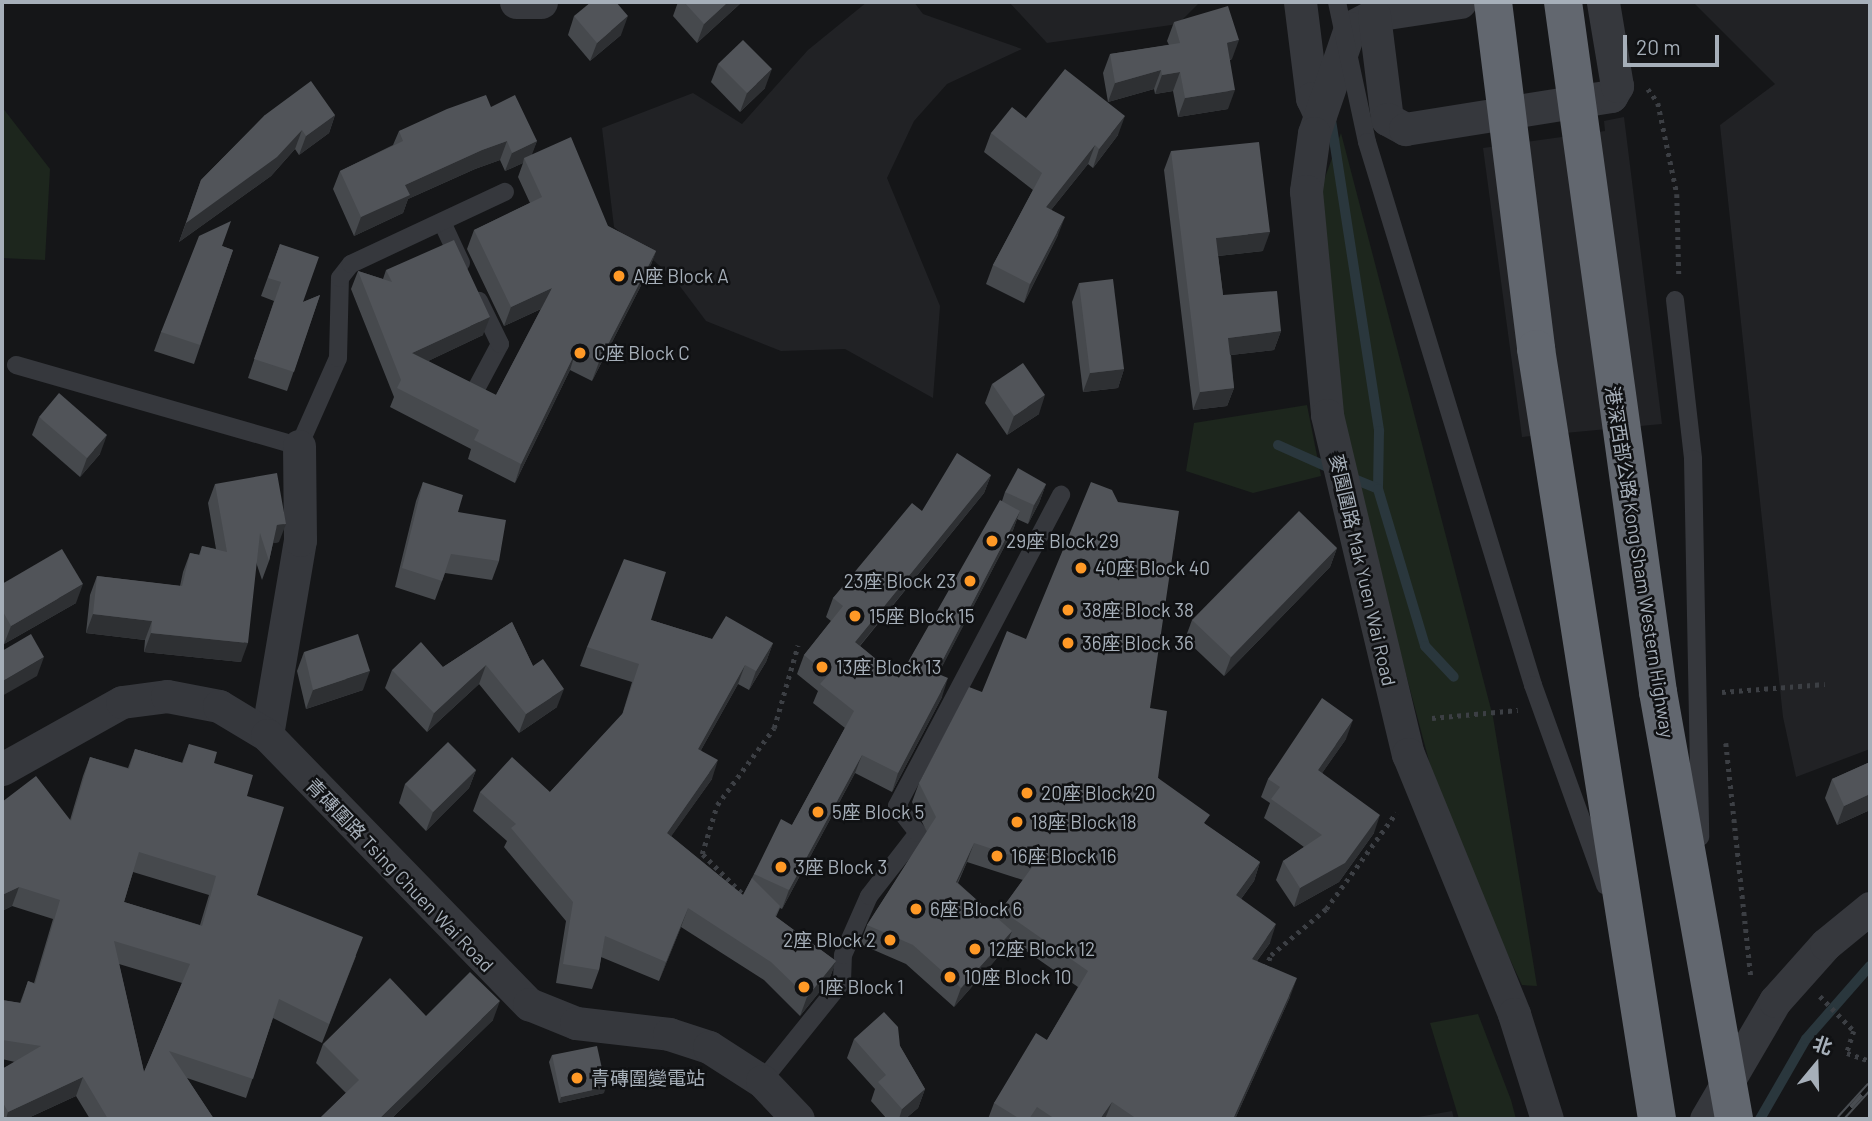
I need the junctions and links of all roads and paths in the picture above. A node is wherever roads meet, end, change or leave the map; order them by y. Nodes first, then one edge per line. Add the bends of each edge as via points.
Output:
1 (516, 2) edge
2 (541, 2) edge
3 (1300, 2) edge
4 (1337, 2) edge
5 (1460, 2) edge
6 (1493, 2) edge
7 (1563, 2) edge
8 (1603, 2) edge
9 (1374, 15) junction
10 (1320, 115) junction
11 (505, 192) dead end
12 (442, 222) junction
13 (1675, 300) dead end
14 (16, 365) dead end
15 (476, 389) edge
16 (299, 446) junction
17 (1061, 495) dead end
18 (798, 645) dead end
19 (267, 735) junction
20 (2, 769) edge
21 (1400, 799) dead end
22 (1870, 908) edge
23 (757, 909) edge
24 (1701, 936) junction
25 (1630, 955) junction
26 (1259, 980) edge
27 (1814, 990) dead end
28 (1870, 1061) edge
29 (762, 1081) junction
30 (798, 1119) edge
31 (1547, 1119) edge
32 (1657, 1119) edge
33 (1706, 1119) edge
34 (1734, 1119) edge

1 - 2 street
3 - 10 street via 1312,98
4 - 25 lane, bridge via 1367,142 1533,685
5 - 9 street, 麥園圍路 Mak Yuen Wai Road
6 - 25 highway, bridge via 1536,349
7 - 24 highway, 港深西部公路 Kong Sham Western Highway, bridge via 1658,692
8 - 9 street via 1617,86 1611,96 1405,128 1387,119
9 - 10 street, 麥園圍路 Mak Yuen Wai Road via 1350,28
10 - 31 street, 麥園圍路 Mak Yuen Wai Road via 1306,191 1327,415 1346,506 1408,754 1514,1014
11 - 12 lane
12 - 15 lane via 500,344
12 - 16 lane via 351,264 340,278 338,358
13 - 24 lane, bridge via 1693,459
14 - 16 lane
16 - 19 street via 300,540
17 - 29 lane via 897,806 918,833 869,896 842,955 842,982
18 - 23 path via 774,728 717,805 702,854
19 - 20 street, 青磚圍路 Tsing Chuen Wai Road via 210,704 143,698 84,719
19 - 29 street, 青磚圍路 Tsing Chuen Wai Road via 529,1004 576,1023 688,1040
21 - 26 path via 1398,811 1326,909 1271,955
22 - 33 street via 1826,943 1775,1001
24 - 34 highway, 港深西部公路 Kong Sham Western Highway, bridge
25 - 32 highway, bridge
27 - 28 path via 1854,1031 1847,1054
29 - 30 street, 青磚圍路 Tsing Chuen Wai Road

